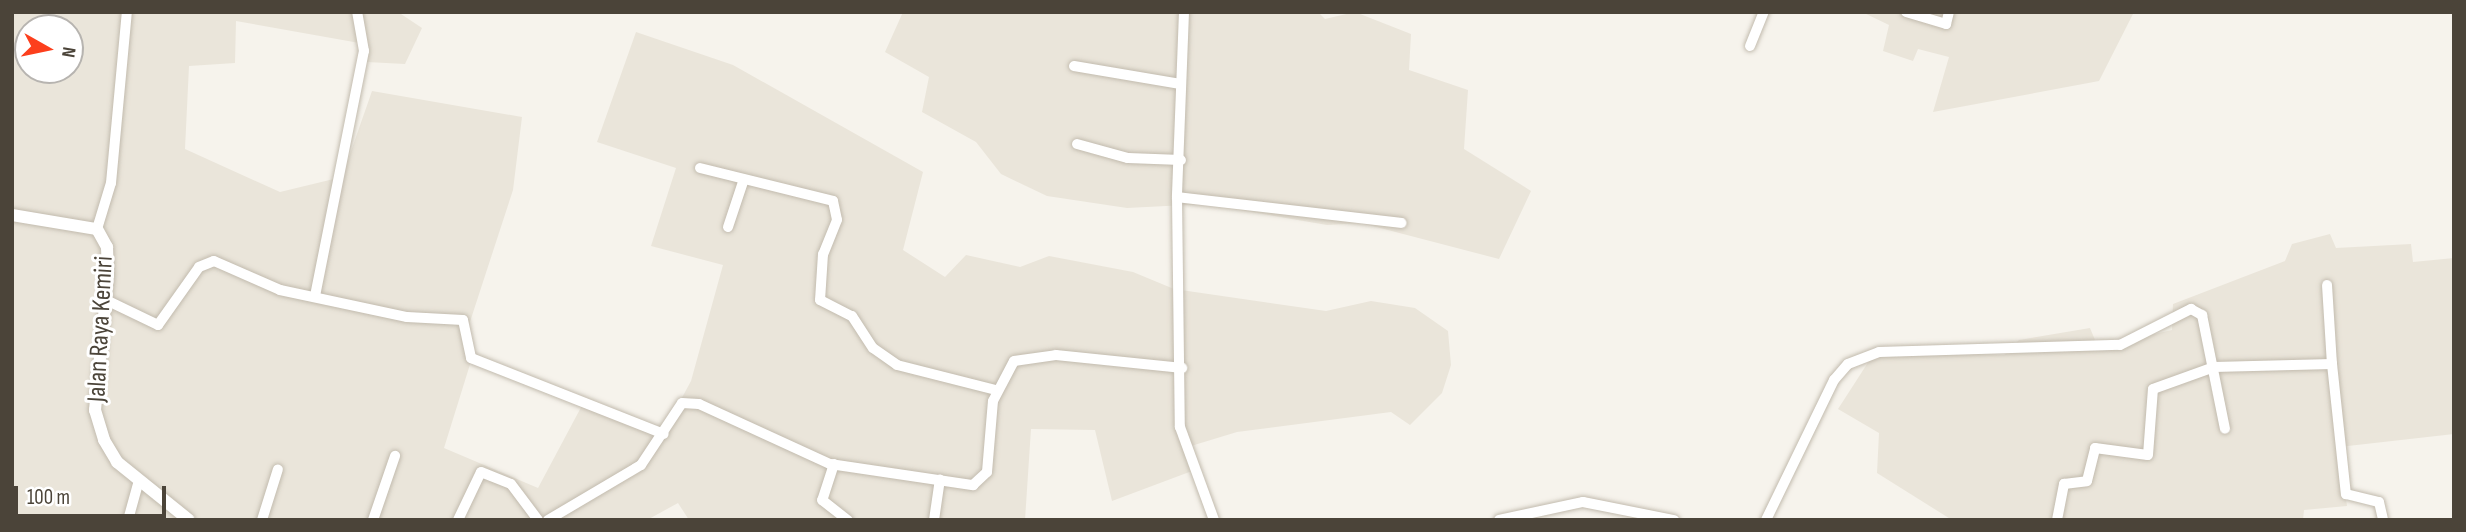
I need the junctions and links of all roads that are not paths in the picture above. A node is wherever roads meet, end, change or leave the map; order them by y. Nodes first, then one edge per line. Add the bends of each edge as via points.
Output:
1 (127, 12) edge
2 (357, 12) edge
3 (1184, 12) edge
4 (1764, 12) edge
5 (1906, 12) edge
6 (1949, 12) edge
7 (1750, 46) dead end
8 (1074, 66) dead end
9 (1180, 84) junction
10 (1077, 144) dead end
11 (1181, 160) junction
12 (700, 168) dead end
13 (743, 182) junction
14 (1177, 197) junction
15 (12, 215) edge
16 (1402, 223) dead end
17 (728, 228) dead end
18 (97, 229) junction
19 (2327, 285) dead end
20 (315, 296) junction
21 (104, 299) junction
22 (2332, 364) junction
23 (2214, 367) junction
24 (1182, 368) junction
25 (996, 390) junction
26 (2225, 429) dead end
27 (664, 434) junction
28 (395, 456) dead end
29 (834, 464) junction
30 (278, 469) dead end
31 (940, 479) junction
32 (139, 480) junction
33 (128, 520) edge
34 (189, 520) edge
35 (262, 520) edge
36 (373, 520) edge
37 (458, 520) edge
38 (538, 520) edge
39 (548, 520) edge
40 (848, 520) edge
41 (934, 520) edge
42 (1214, 520) edge
43 (1499, 520) edge
44 (1674, 520) edge
45 (1766, 520) edge
46 (2057, 520) edge
47 (2383, 520) edge

1 - 18 street via 109,197
2 - 20 street via 364,51
3 - 9 street
4 - 7 street
5 - 6 street via 1946,24
8 - 9 street
9 - 11 street
10 - 11 street via 1128,158
11 - 14 street
12 - 13 street
13 - 17 street
13 - 25 street via 833,201 837,220 818,295 852,316 879,353 897,365
14 - 16 street
14 - 24 street
15 - 18 street, Jalan Raya Kemiri
18 - 21 street, Jalan Raya Kemiri via 107,247
19 - 22 street
20 - 21 street via 256,284 214,261 201,265 158,325
20 - 27 street via 407,317 463,320 471,358
21 - 32 street, Jalan Raya Kemiri via 95,410 117,462
22 - 23 street
22 - 47 street via 2346,494 2379,502
23 - 26 street
23 - 45 street via 2202,315 2191,309 2120,345 1860,357 1833,380
23 - 46 street via 2150,391 2148,455 2095,448 2087,481 2064,484
24 - 25 street via 1033,356 1007,367
24 - 42 street via 1180,427
25 - 31 street via 987,472 973,485
27 - 29 street via 678,407 690,402
27 - 39 street via 641,465
28 - 36 street
29 - 31 street
29 - 40 street via 822,500
30 - 35 street
31 - 41 street
32 - 33 street
32 - 34 street, Jalan Raya Kemiri
37 - 38 street via 481,472 511,484
43 - 44 street via 1583,502

